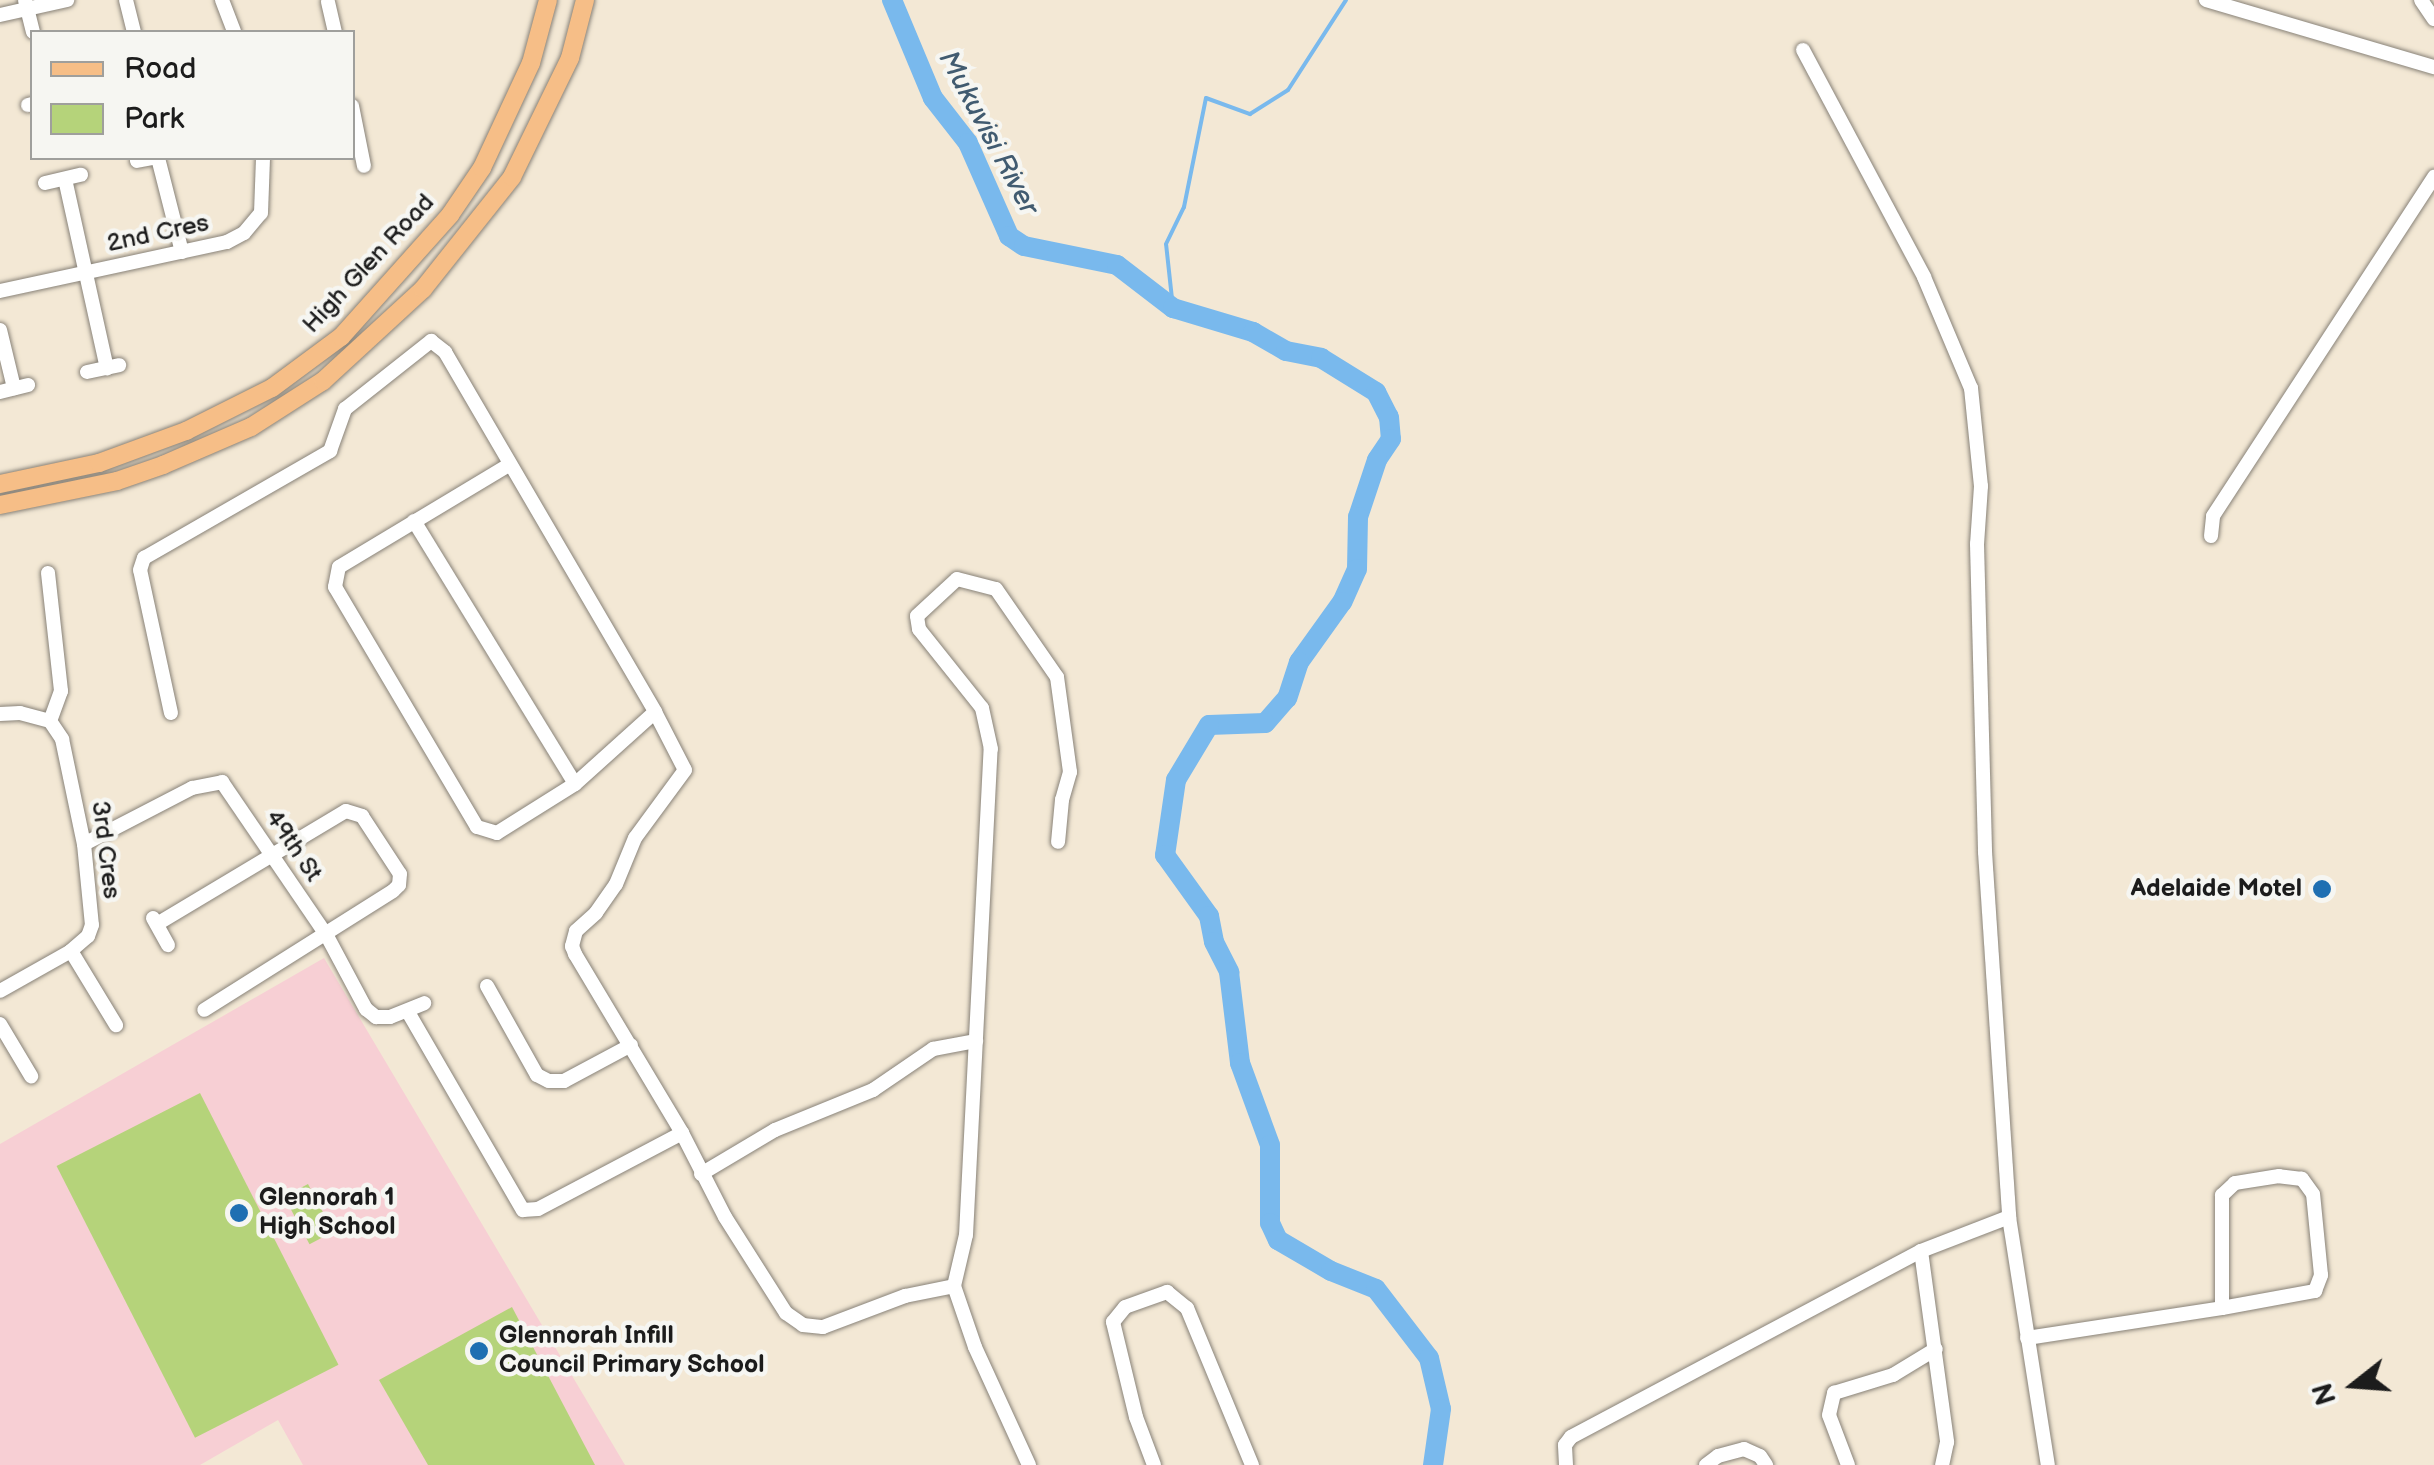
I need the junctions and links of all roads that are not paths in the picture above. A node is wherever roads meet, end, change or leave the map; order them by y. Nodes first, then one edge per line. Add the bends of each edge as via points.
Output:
1 (67, 0) edge
2 (126, 0) edge
3 (222, 0) edge
4 (548, 0) edge
5 (586, 0) edge
6 (2206, 0) edge
7 (2421, 0) edge
8 (328, 2) edge
9 (26, 4) edge
10 (0, 15) edge
11 (2434, 18) edge
12 (32, 30) edge
13 (134, 30) edge
14 (233, 30) edge
15 (334, 30) edge
16 (1804, 50) dead end
17 (2434, 67) edge
18 (355, 126) edge
19 (149, 160) edge
20 (264, 160) edge
21 (364, 166) dead end
22 (81, 174) dead end
23 (2434, 177) edge
24 (65, 179) junction
25 (44, 183) dead end
26 (182, 252) junction
27 (87, 271) junction
28 (0, 291) edge
29 (0, 330) edge
30 (87, 372) dead end
31 (14, 388) edge
32 (509, 465) junction
33 (0, 484) edge
34 (0, 506) edge
35 (414, 521) junction
36 (2211, 536) dead end
37 (48, 572) dead end
38 (655, 712) junction
39 (171, 713) dead end
40 (0, 714) edge
41 (50, 721) junction
42 (575, 784) junction
43 (1058, 842) dead end
44 (84, 844) junction
45 (272, 854) junction
46 (327, 936) junction
47 (168, 946) dead end
48 (72, 951) junction
49 (488, 986) dead end
50 (0, 990) edge
51 (424, 1003) dead end
52 (204, 1010) dead end
53 (408, 1012) junction
54 (0, 1024) edge
55 (116, 1025) dead end
56 (976, 1040) junction
57 (631, 1046) junction
58 (31, 1076) dead end
59 (682, 1133) junction
60 (701, 1174) junction
61 (2010, 1217) junction
62 (1921, 1251) junction
63 (954, 1286) junction
64 (2222, 1308) junction
65 (2026, 1338) junction
66 (1936, 1349) junction
67 (1030, 1465) edge
68 (1154, 1465) edge
69 (1252, 1465) edge
70 (1566, 1465) edge
71 (1706, 1465) edge
72 (1766, 1465) edge
73 (1848, 1465) edge
74 (1942, 1465) edge
75 (2048, 1465) edge

1 - 9 street
2 - 13 street
3 - 14 street
4 - 33 main road, High Glen Road via 531,63 482,168 450,215 341,337 272,388 186,430 100,464
5 - 34 main road, High Glen Road via 570,58 512,177 424,289 374,337 289,406 204,448 116,481
6 - 17 street
7 - 11 street
8 - 15 street
9 - 10 street
9 - 12 street
16 - 61 street via 1924,277 1971,388 1981,486 1976,544 1985,852
18 - 21 street
19 - 26 street
20 - 26 street, 2nd Cres via 260,213 244,233
22 - 24 street
23 - 36 street via 2213,516
24 - 25 street
24 - 27 street
26 - 27 street, 2nd Cres
27 - 28 street, 2nd Cres
27 - 30 street via 113,366
29 - 31 street
32 - 35 street
32 - 38 street
32 - 39 street via 445,352 432,341 345,410 330,451 144,558 140,570
35 - 42 street
35 - 42 street via 339,568 335,587 477,827 497,833
37 - 41 street via 61,690
38 - 42 street
38 - 57 street via 685,770 636,838 616,884 572,938 575,954
40 - 41 street
41 - 44 street, 3rd Cres via 68,755
43 - 56 street via 1070,772 1057,677 996,589 957,579 917,616 919,628 982,708 990,749
44 - 45 street, 49th St via 192,788 222,782
44 - 48 street, 3rd Cres via 92,925
45 - 46 street, 49th St
45 - 46 street via 346,811 362,816 400,874 399,886
45 - 47 street via 154,921
46 - 52 street
46 - 53 street, 49th St via 366,1009 376,1017
48 - 50 street
48 - 55 street
49 - 57 street via 538,1074 549,1081 564,1081
51 - 53 street
53 - 59 street via 522,1210 538,1209
54 - 58 street
56 - 60 street via 933,1049 873,1090 775,1130
56 - 63 street via 966,1235
57 - 59 street
59 - 60 street
60 - 63 street via 786,1314 804,1325 823,1327 905,1296
61 - 62 street
61 - 65 street
62 - 66 street
62 - 70 street via 1571,1436
63 - 67 street via 974,1347
64 - 64 street via 2307,1294 2320,1283 2313,1194 2302,1179 2234,1183 2222,1195
64 - 65 street
65 - 75 street
66 - 73 street via 1893,1376 1834,1393 1829,1415
66 - 74 street via 1947,1442
68 - 69 street via 1113,1322 1125,1307 1167,1292 1187,1308
71 - 72 street via 1744,1449

